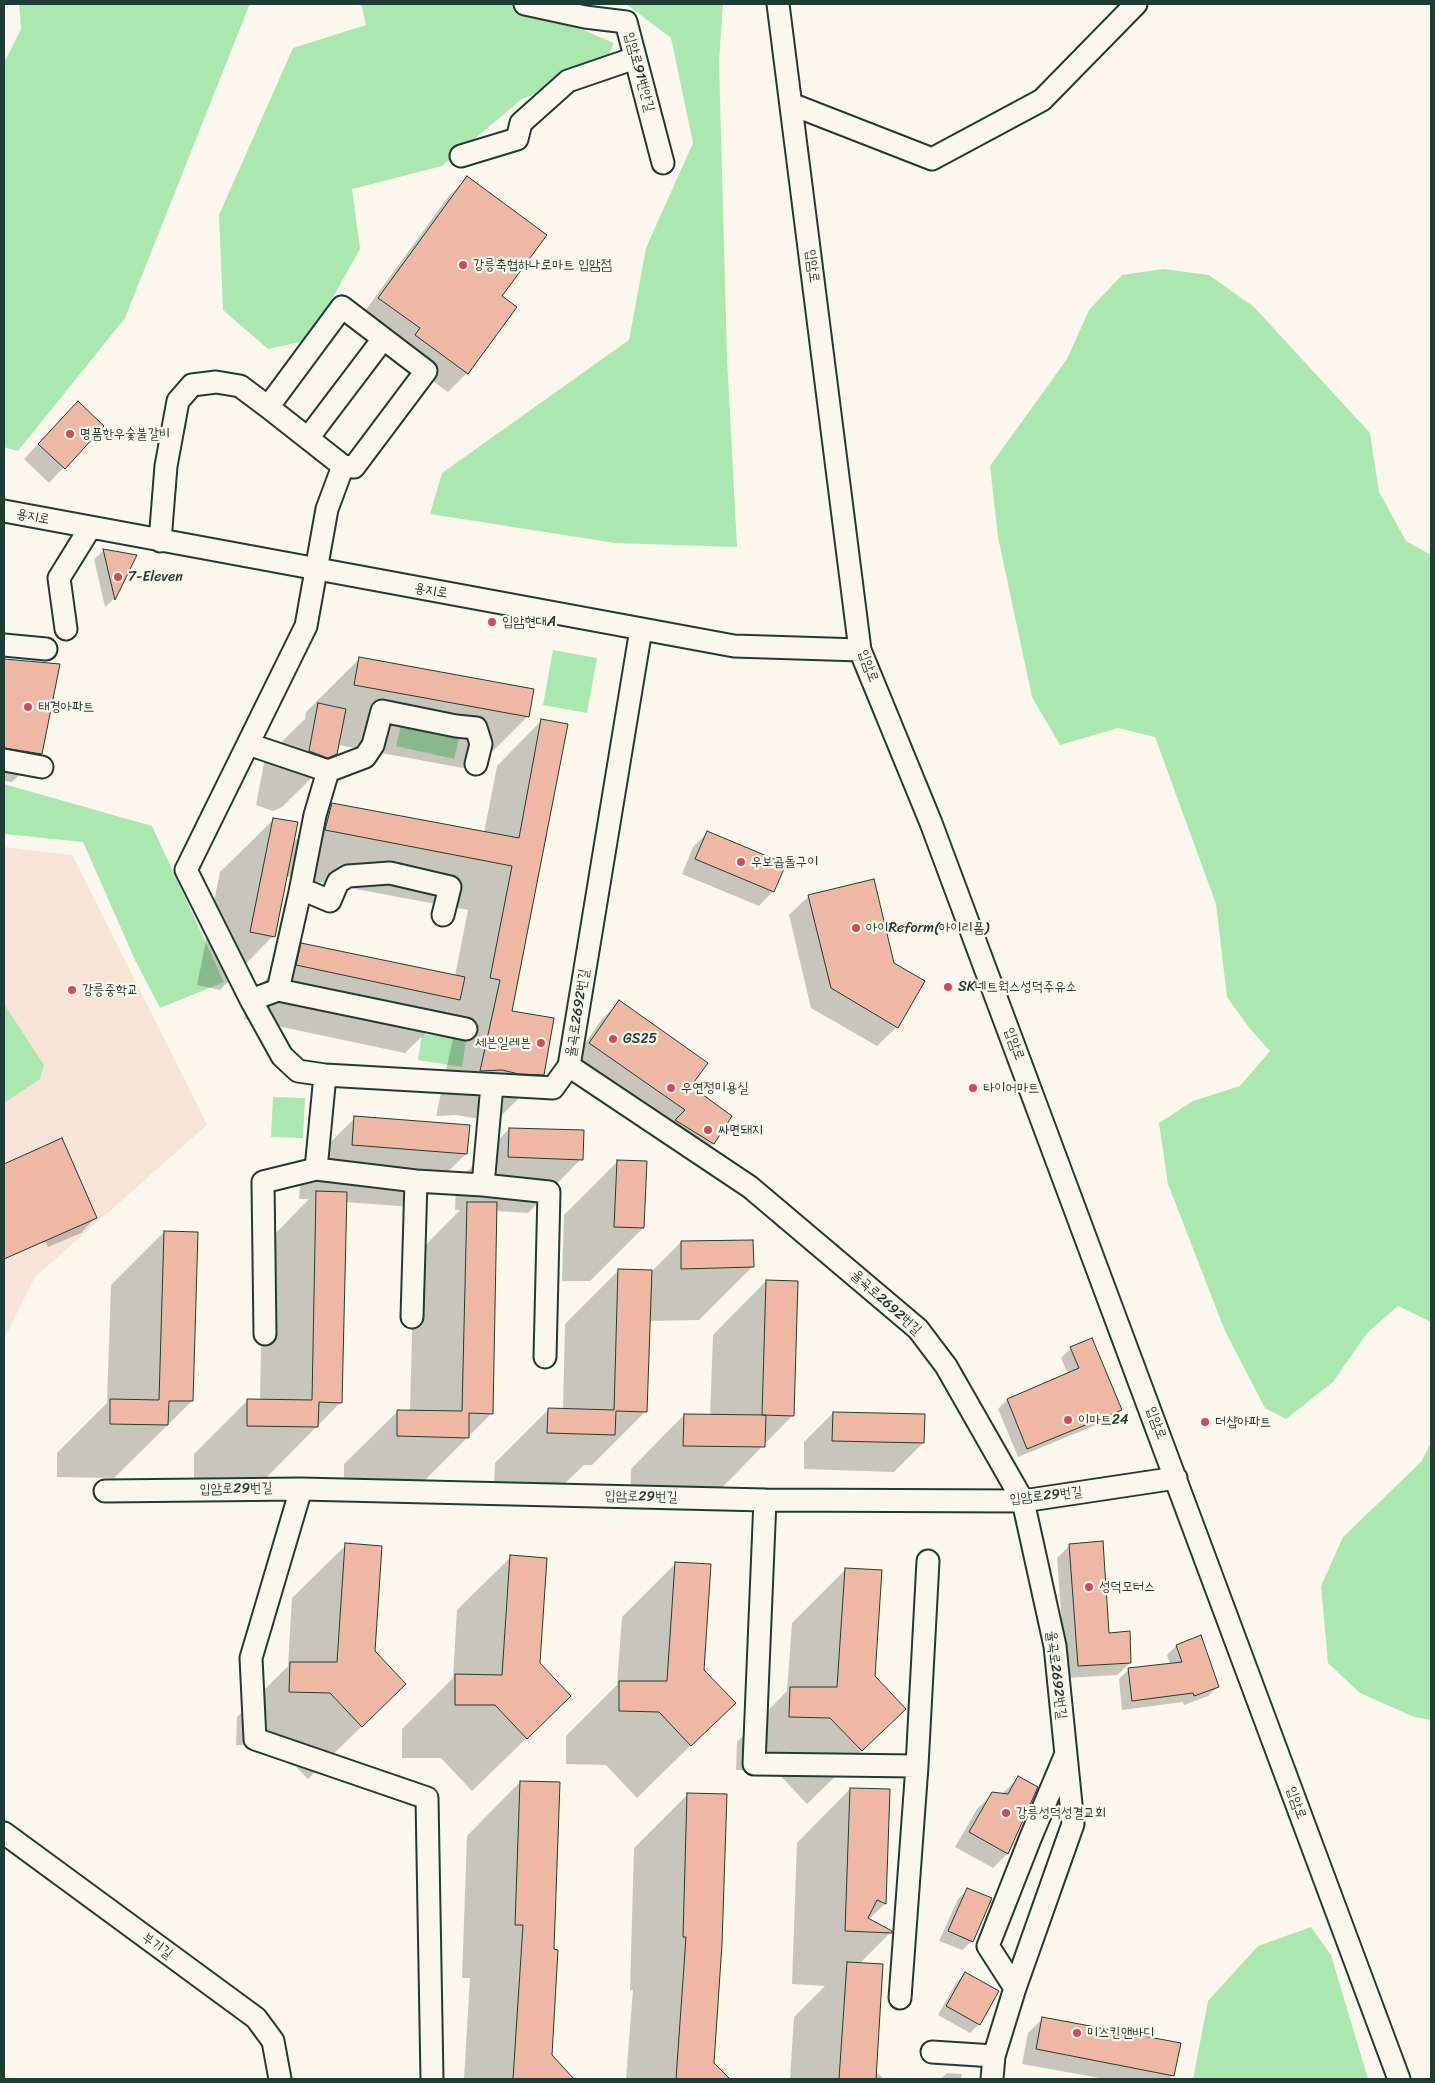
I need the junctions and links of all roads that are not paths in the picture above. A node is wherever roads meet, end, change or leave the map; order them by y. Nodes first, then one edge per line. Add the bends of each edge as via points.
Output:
1 (525, 4) edge
2 (778, 4) edge
3 (1136, 4) edge
4 (635, 58) junction
5 (791, 104) junction
6 (461, 156) dead end
7 (663, 163) dead end
8 (383, 339) junction
9 (268, 407) junction
10 (308, 438) junction
11 (343, 466) junction
12 (4, 511) edge
13 (90, 528) junction
14 (160, 541) junction
15 (317, 570) junction
16 (66, 628) dead end
17 (641, 629) junction
18 (4, 644) edge
19 (46, 649) dead end
20 (860, 650) junction
21 (248, 744) junction
22 (4, 760) edge
23 (476, 764) dead end
24 (42, 768) dead end
25 (328, 771) junction
26 (300, 892) junction
27 (444, 914) dead end
28 (278, 990) junction
29 (251, 1000) junction
30 (466, 1029) dead end
31 (569, 1066) junction
32 (325, 1075) junction
33 (492, 1085) junction
34 (316, 1169) junction
35 (416, 1181) junction
36 (483, 1185) junction
37 (412, 1317) dead end
38 (264, 1334) dead end
39 (545, 1357) dead end
40 (1176, 1478) junction
41 (301, 1489) junction
42 (105, 1491) dead end
43 (765, 1500) junction
44 (1023, 1501) junction
45 (928, 1560) dead end
46 (1066, 1754) junction
47 (917, 1766) junction
48 (6, 1840) edge
49 (1015, 1988) junction
50 (900, 1998) dead end
51 (932, 2052) dead end
52 (994, 2056) junction
53 (280, 2079) edge
54 (432, 2079) edge
55 (992, 2079) edge
56 (1398, 2079) edge

1 - 4 street, 입암로91번안길 via 626,22
2 - 5 street, 입암로
3 - 5 street via 1042,100 932,159
4 - 6 street via 568,81 521,123 517,139
4 - 7 street, 입암로91번안길
5 - 20 street, 입암로
8 - 9 street via 342,307
8 - 10 street
8 - 11 street via 426,371 354,467
9 - 10 street
9 - 14 street via 240,386 216,382 192,385 178,401 166,466
10 - 11 street
11 - 15 street via 327,509
12 - 13 street, 용지로
13 - 14 street, 용지로
13 - 16 street via 59,578
14 - 15 street, 용지로
15 - 17 street, 용지로
15 - 21 street via 306,626
17 - 20 street, 용지로 via 734,646
17 - 31 street, 율곡로2692번길
18 - 19 street
20 - 40 street, 입암로 via 932,823
21 - 25 street
21 - 29 street via 186,870
22 - 24 street
23 - 25 street via 481,744 476,728 382,711 373,745 365,757
25 - 26 street via 315,815
26 - 27 street via 330,901 338,882 348,876 390,872 450,887
26 - 28 street
28 - 29 street
28 - 30 street
29 - 32 street via 282,1056 298,1071
31 - 33 street via 553,1088
31 - 44 street, 율곡로2692번길 via 750,1187 918,1329 946,1366
32 - 33 street
32 - 34 street
33 - 36 street
34 - 35 street
34 - 38 street via 263,1182
35 - 36 street
35 - 37 street
36 - 39 street via 549,1192
40 - 44 street, 입암로29번길
40 - 56 street, 입암로
41 - 42 street, 입암로29번길
41 - 43 street, 입암로29번길
41 - 54 street via 251,1658 256,1740 427,1798
43 - 44 street, 입암로29번길
43 - 47 street via 754,1764
44 - 46 street, 율곡로2692번길 via 1054,1646
45 - 47 street
46 - 49 street, 율곡로2692번길 via 1074,1824
46 - 49 street via 988,1946
47 - 50 street
48 - 53 street, 부기길 via 256,2018 273,2041
49 - 52 street, 율곡로2692번길
51 - 52 street
52 - 55 street, 율곡로2692번길

